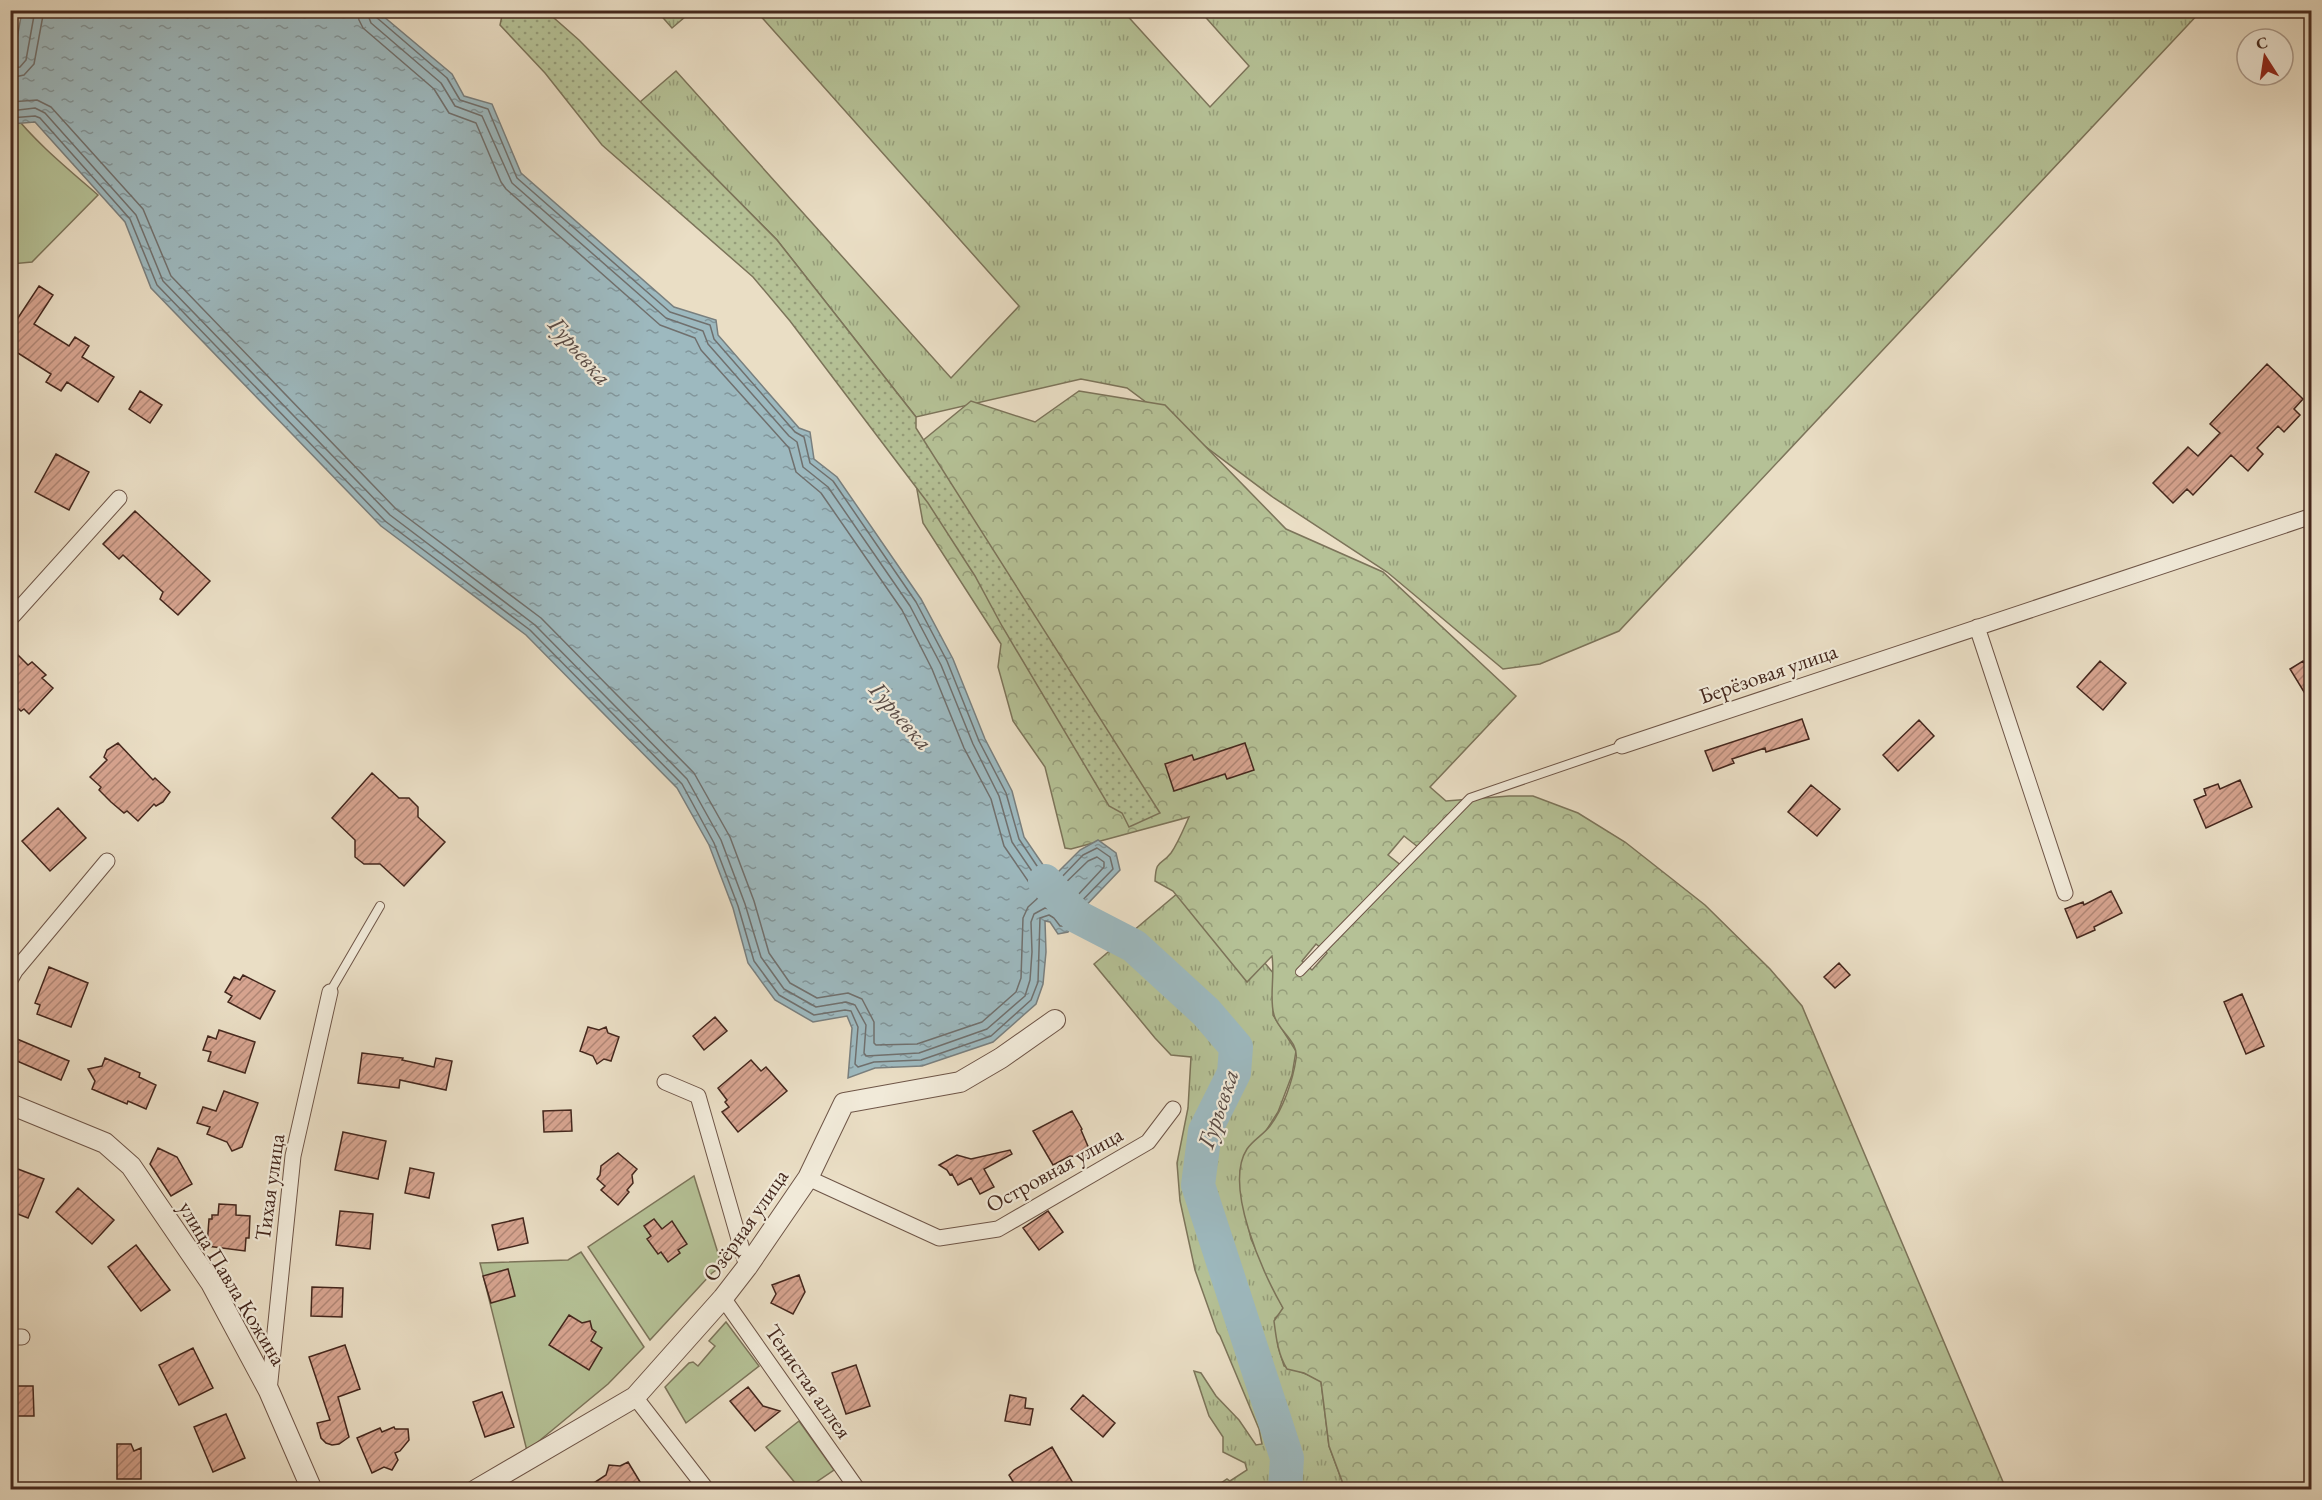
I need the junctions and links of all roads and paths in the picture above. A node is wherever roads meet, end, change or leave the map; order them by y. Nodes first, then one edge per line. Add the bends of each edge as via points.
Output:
1 (119, 498) dead end
2 (2312, 516) edge
3 (10, 619) edge
4 (1977, 627) junction
5 (1622, 746) joint
6 (107, 861) dead end
7 (2065, 893) dead end
8 (380, 906) dead end
9 (1300, 972) dead end
10 (10, 981) edge
11 (330, 992) joint
12 (1055, 1020) dead end
13 (665, 1082) dead end
14 (10, 1104) edge
15 (1173, 1109) dead end
16 (808, 1178) junction
17 (747, 1267) junction
18 (723, 1298) junction
19 (269, 1391) junction
20 (635, 1397) junction
21 (312, 1490) edge
22 (476, 1490) edge
23 (707, 1490) edge
24 (858, 1490) edge

1 - 3 street
2 - 4 street, Берёзовая улица
4 - 5 street, Берёзовая улица
4 - 7 street
5 - 9 lane, Берёзовая улица via 1470,798
6 - 10 street
8 - 11 lane
11 - 19 street, Тихая улица via 293,1156
12 - 16 street, Озёрная улица via 960,1082 844,1103
13 - 17 street via 698,1096
14 - 19 street, улица Павла Кожина via 105,1143 131,1166 211,1283
15 - 16 street, Островная улица via 1148,1142 998,1229 939,1238
16 - 17 street, Озёрная улица
17 - 18 street, Озёрная улица
18 - 20 street, Озёрная улица
18 - 24 street, Тенистая аллея
19 - 21 street, улица Павла Кожина
20 - 22 street, Озёрная улица
20 - 23 street

